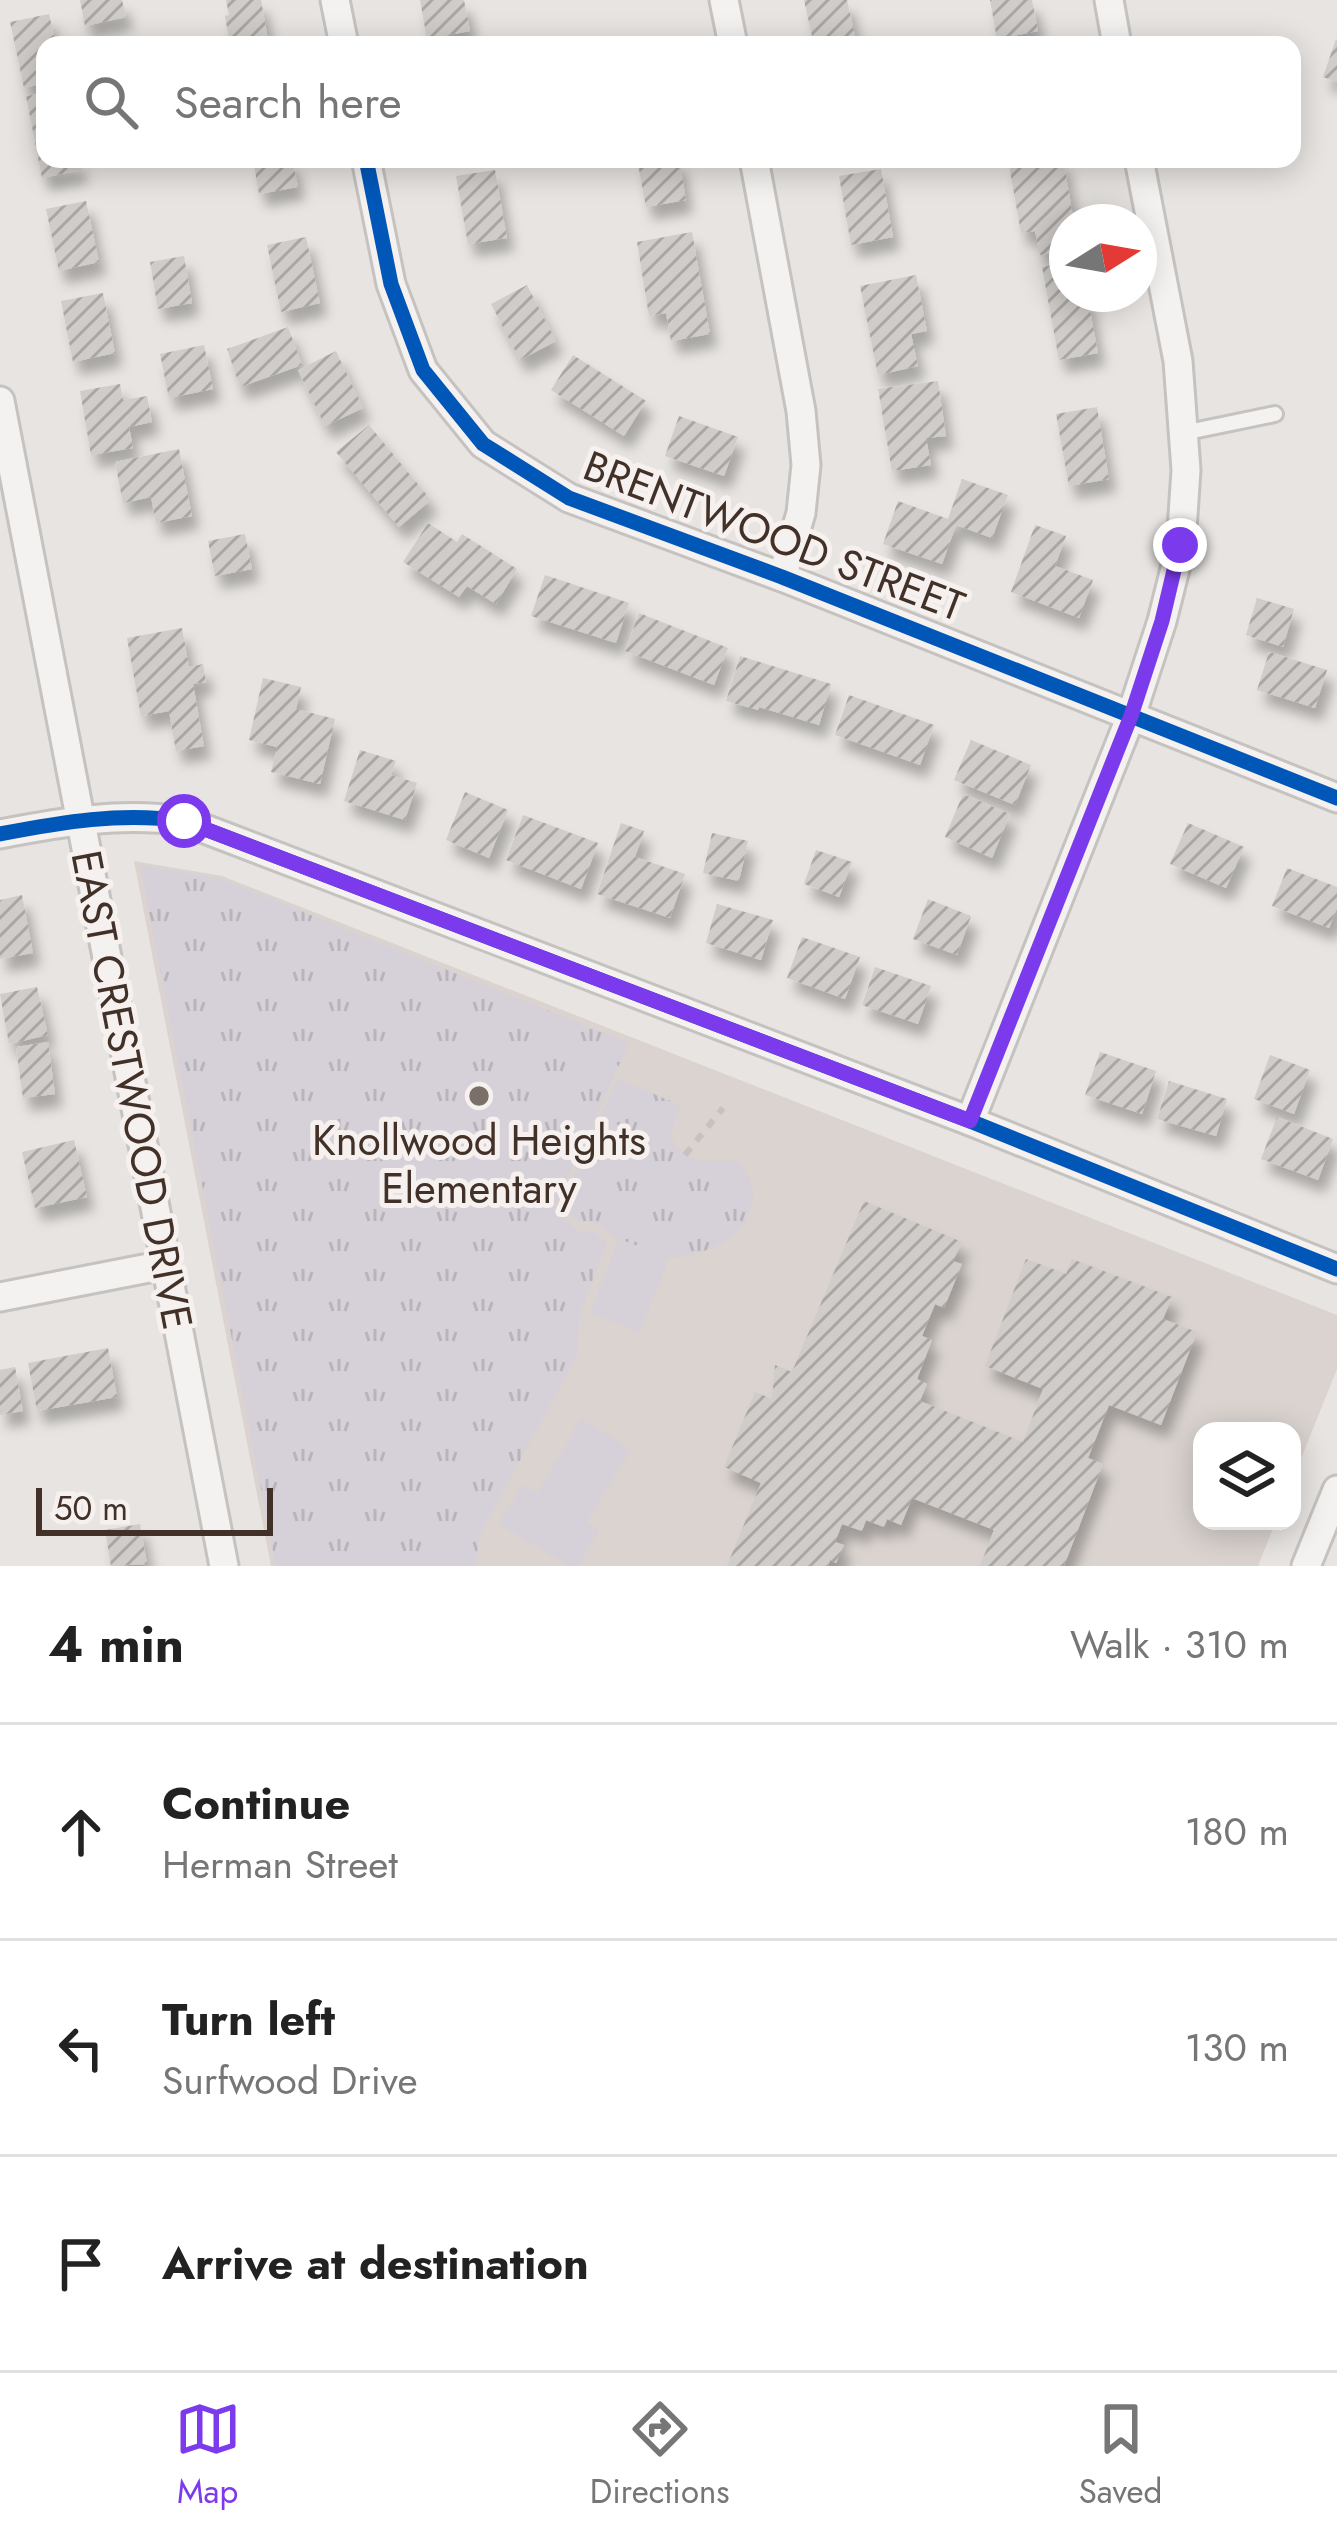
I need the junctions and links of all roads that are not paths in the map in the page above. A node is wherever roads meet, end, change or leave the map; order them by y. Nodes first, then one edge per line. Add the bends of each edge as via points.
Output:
1 (335, 0) edge
2 (724, 0) edge
3 (1108, 0) edge
4 (342, 36) edge
5 (731, 36) edge
6 (1115, 36) edge
7 (369, 168) edge
8 (756, 168) edge
9 (1141, 168) edge
10 (0, 401) edge
11 (1275, 414) dead end
12 (1183, 434) junction
13 (782, 577) junction
14 (1131, 716) junction
15 (1337, 798) edge
16 (81, 818) junction
17 (0, 834) edge
18 (970, 1121) junction
19 (164, 1265) junction
20 (1337, 1269) edge
21 (0, 1297) edge
22 (1337, 1490) edge
23 (224, 1566) edge
24 (1306, 1566) edge

1 - 4 street
2 - 5 street
3 - 6 street
7 - 13 street, BRENTWOOD STREET via 392,284 423,370 484,444 569,498
8 - 13 street via 806,465
9 - 12 street via 1178,361
10 - 16 street, EAST CRESTWOOD DRIVE
11 - 12 lane
12 - 14 street via 1180,545
13 - 14 street, BRENTWOOD STREET
14 - 15 street, BRENTWOOD STREET
14 - 18 street
16 - 17 street
16 - 18 street via 184,821
16 - 19 street, EAST CRESTWOOD DRIVE
18 - 20 street
19 - 21 street
19 - 23 street, EAST CRESTWOOD DRIVE
22 - 24 street

